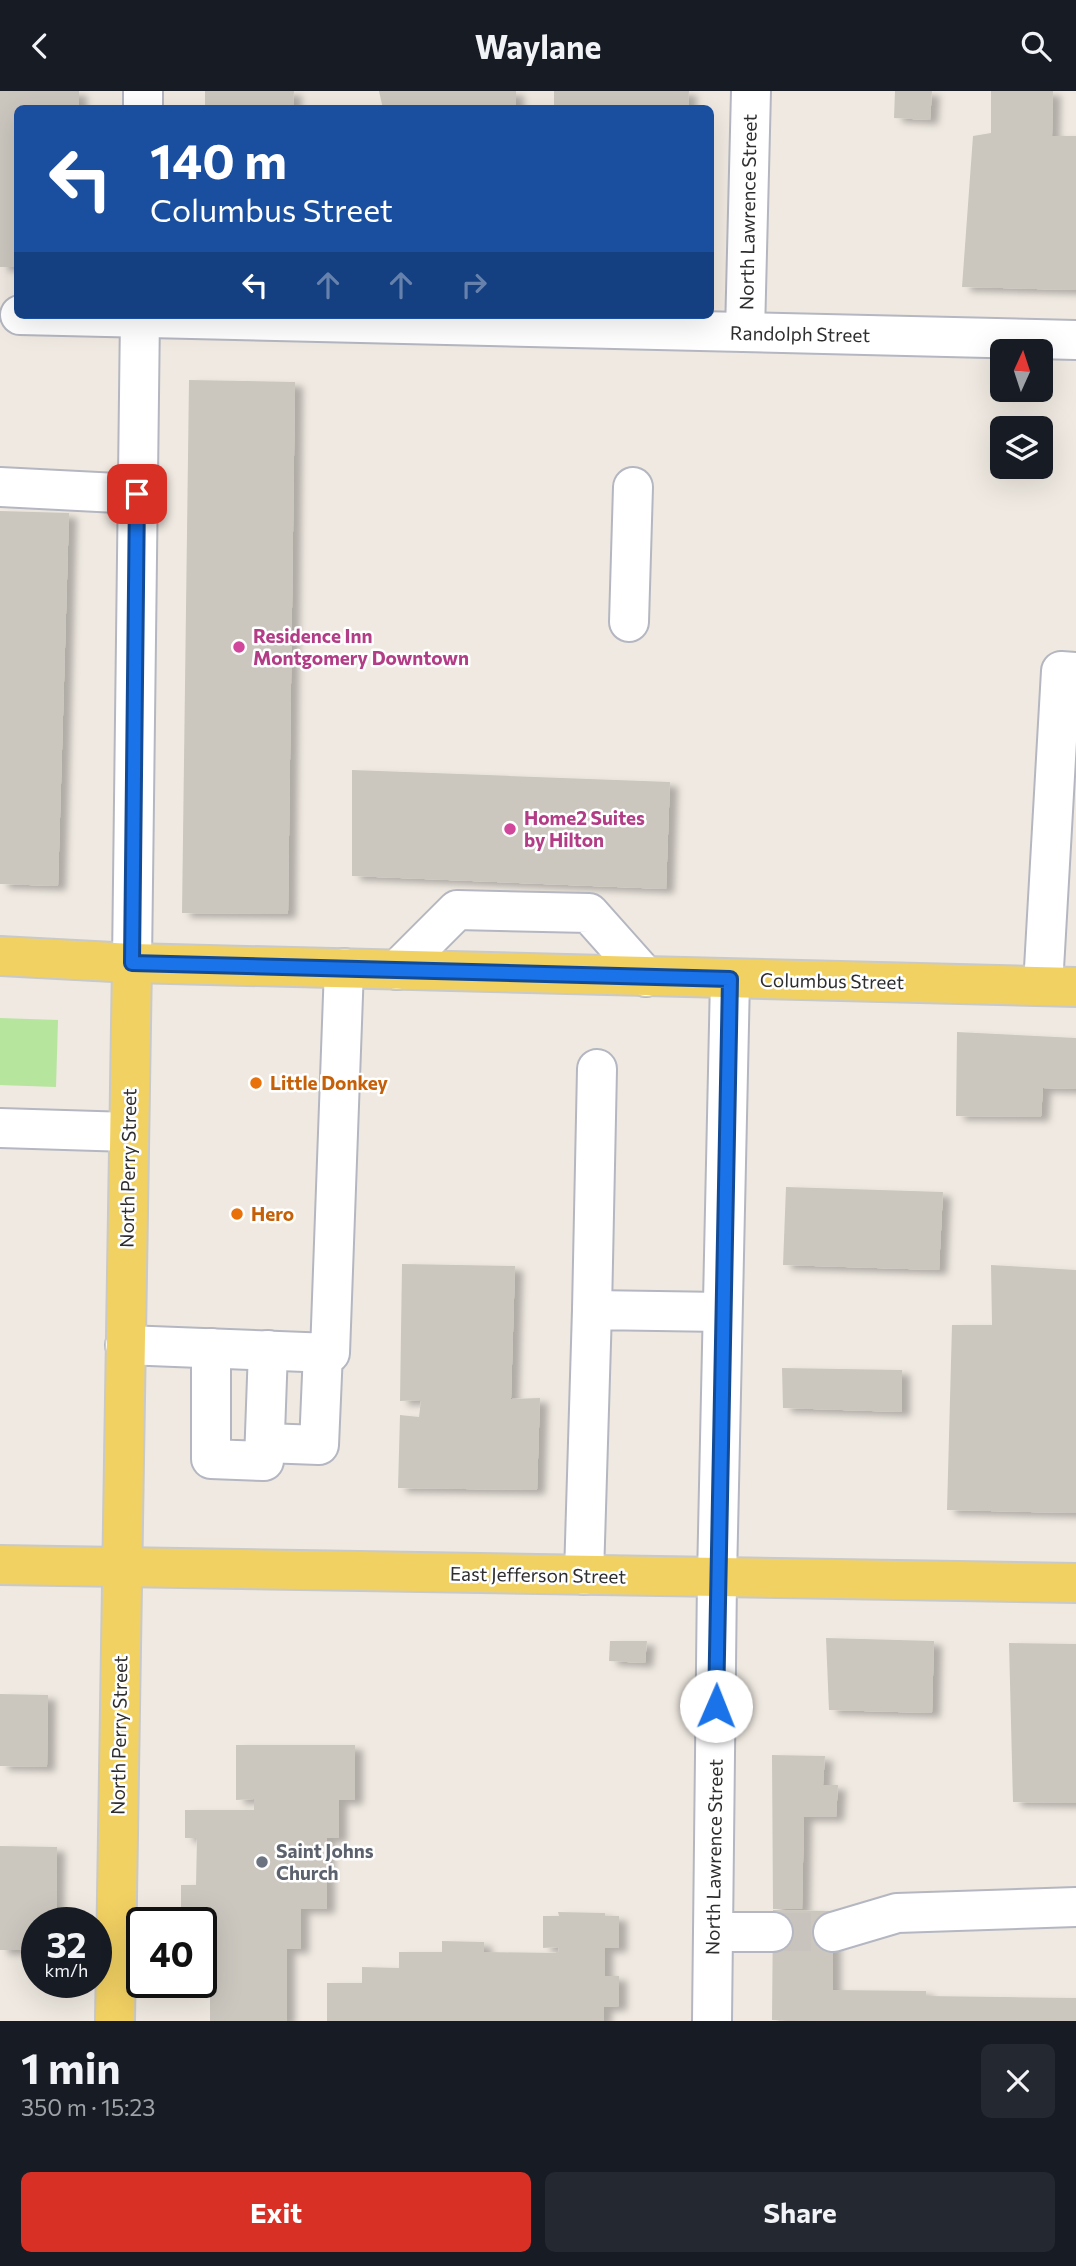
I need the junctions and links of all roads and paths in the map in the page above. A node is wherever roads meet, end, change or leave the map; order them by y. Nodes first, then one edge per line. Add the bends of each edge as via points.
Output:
1 (751, 91) edge
2 (140, 319) edge
3 (221, 319) edge
4 (745, 332) junction
5 (1076, 340) edge
6 (0, 487) edge
7 (633, 487) dead end
8 (137, 494) junction
9 (629, 622) dead end
10 (1069, 671) edge
11 (0, 956) edge
12 (132, 963) junction
13 (344, 968) junction
14 (397, 970) junction
15 (646, 977) junction
16 (730, 979) junction
17 (1059, 986) edge
18 (597, 1069) dead end
19 (0, 1128) edge
20 (129, 1132) junction
21 (592, 1310) junction
22 (722, 1312) junction
23 (125, 1345) junction
24 (211, 1348) junction
25 (268, 1350) junction
26 (327, 1352) junction
27 (265, 1443) junction
28 (0, 1565) edge
29 (122, 1569) junction
30 (584, 1575) junction
31 (717, 1578) junction
32 (1076, 1583) edge
33 (1076, 1907) edge
34 (713, 1931) junction
35 (773, 1932) tunnel mouth
36 (833, 1932) tunnel mouth
37 (115, 2021) edge
38 (712, 2021) edge

1 - 4 street, North Lawrence Street
2 - 8 street, North Perry Street
3 - 4 street, Randolph Street
4 - 5 street, Randolph Street
6 - 8 street
7 - 9 street
8 - 12 street, North Perry Street
10 - 17 street
11 - 12 main road, Columbus Street
12 - 13 main road, Columbus Street
12 - 20 main road, North Perry Street
13 - 14 main road, Columbus Street
13 - 26 street
14 - 15 main road, Columbus Street
14 - 15 street via 457,910 589,913
15 - 16 main road, Columbus Street
16 - 17 main road, Columbus Street
16 - 22 street, North Lawrence Street
18 - 21 street
19 - 20 street
20 - 23 main road, North Perry Street
21 - 22 street
21 - 30 street
22 - 31 street, North Lawrence Street
23 - 24 street
23 - 29 main road, North Perry Street
24 - 25 street
24 - 27 street via 211,1459 264,1461
25 - 26 street
25 - 27 street
26 - 27 street via 319,1445
28 - 29 main road, East Jefferson Street
29 - 30 main road, East Jefferson Street
29 - 37 main road, North Perry Street
30 - 31 main road, East Jefferson Street
31 - 32 main road, East Jefferson Street
31 - 34 street, North Lawrence Street
33 - 36 street via 897,1913
34 - 35 street
34 - 38 street, North Lawrence Street

